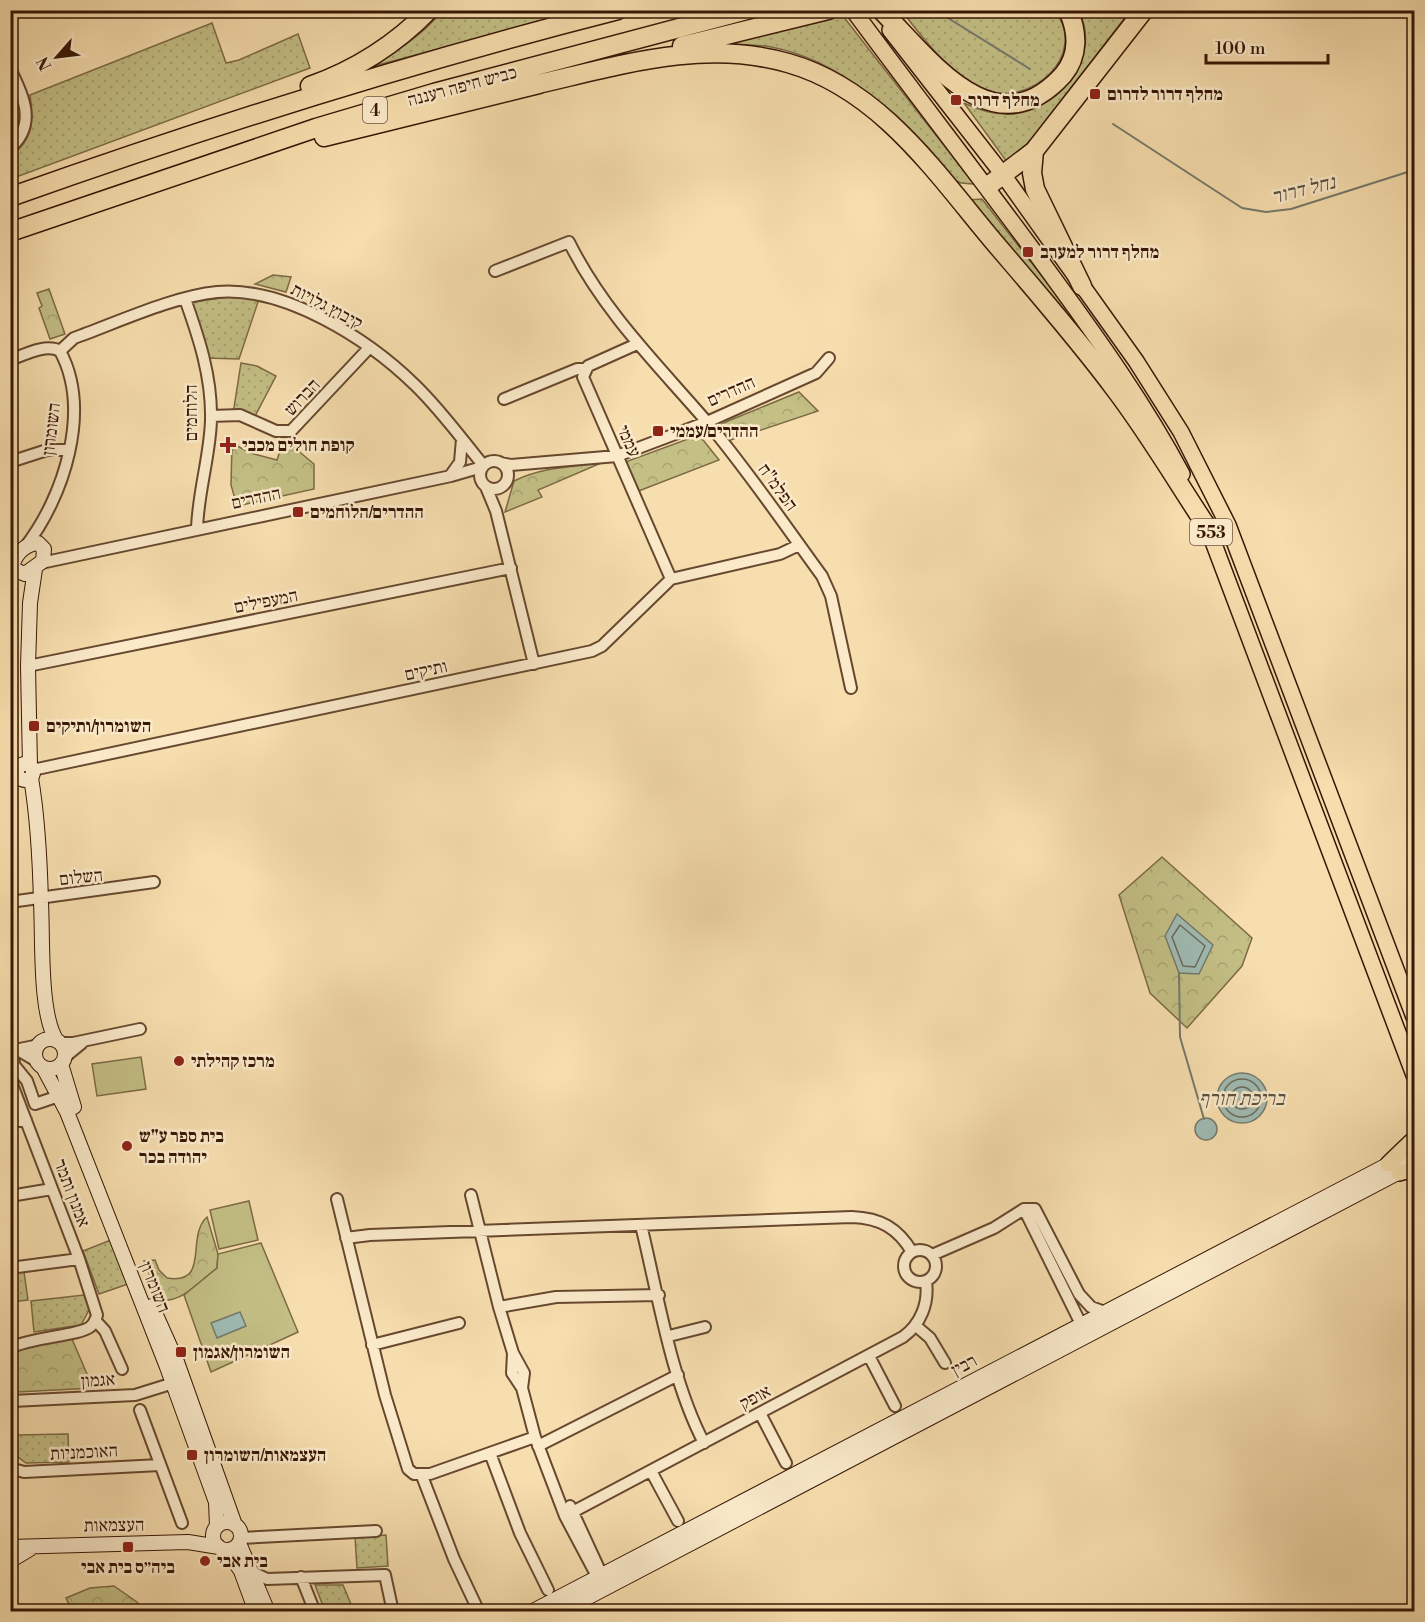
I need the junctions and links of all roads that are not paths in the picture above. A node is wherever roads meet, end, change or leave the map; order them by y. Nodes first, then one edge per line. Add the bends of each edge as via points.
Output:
1 (429, 10) edge
2 (618, 10) edge
3 (747, 10) edge
4 (828, 10) edge
5 (853, 10) edge
6 (876, 10) edge
7 (881, 10) edge
8 (1068, 10) edge
9 (1144, 10) edge
10 (909, 45) junction
11 (10, 69) edge
12 (529, 86) junction
13 (10, 148) edge
14 (1034, 151) junction
15 (200, 167) junction
16 (1004, 176) junction
17 (987, 186) junction
18 (15, 195) edge
19 (10, 232) edge
20 (495, 271) dead end
21 (1082, 286) junction
22 (185, 299) junction
23 (637, 344) junction
24 (369, 348) junction
25 (60, 351) junction
26 (829, 358) dead end
27 (10, 360) edge
28 (585, 369) junction
29 (504, 399) dead end
30 (211, 416) junction
31 (707, 422) junction
32 (462, 439) junction
33 (68, 450) junction
34 (617, 456) junction
35 (10, 462) edge
36 (501, 463) junction
37 (536, 463) junction
38 (483, 466) junction
39 (450, 476) junction
40 (483, 484) junction
41 (505, 484) junction
42 (48, 509) junction
43 (496, 511) junction
44 (197, 529) junction
45 (1211, 533) junction
46 (799, 544) junction
47 (26, 560) edge
48 (511, 568) junction
49 (671, 579) junction
50 (534, 664) junction
51 (28, 666) junction
52 (852, 688) dead end
53 (24, 773) edge
54 (154, 882) dead end
55 (41, 899) junction
56 (10, 902) edge
57 (1414, 1017) edge
58 (140, 1029) dead end
59 (88, 1040) junction
60 (50, 1042) junction
61 (14, 1051) edge
62 (63, 1061) junction
63 (40, 1064) junction
64 (1414, 1077) edge
65 (10, 1079) edge
66 (54, 1098) dead end
67 (26, 1120) junction
68 (10, 1122) edge
69 (1414, 1139) edge
70 (1414, 1151) edge
71 (1414, 1164) edge
72 (1393, 1168) junction
73 (1414, 1169) edge
74 (52, 1189) junction
75 (471, 1195) dead end
76 (10, 1196) edge
77 (337, 1199) dead end
78 (1029, 1212) junction
79 (641, 1225) junction
80 (480, 1231) junction
81 (346, 1238) junction
82 (912, 1252) junction
83 (79, 1259) junction
84 (934, 1260) junction
85 (10, 1268) edge
86 (926, 1281) junction
87 (658, 1295) junction
88 (499, 1307) junction
89 (1105, 1312) junction
90 (95, 1320) junction
91 (459, 1323) dead end
92 (1081, 1324) junction
93 (916, 1326) junction
94 (705, 1327) dead end
95 (669, 1336) junction
96 (372, 1345) junction
97 (12, 1346) edge
98 (869, 1356) junction
99 (945, 1363) dead end
100 (122, 1369) dead end
101 (678, 1375) junction
102 (178, 1382) junction
103 (11, 1398) edge
104 (895, 1406) dead end
105 (140, 1410) dead end
106 (760, 1413) junction
107 (536, 1442) junction
108 (10, 1443) edge
109 (704, 1443) junction
110 (490, 1453) junction
111 (786, 1463) dead end
112 (160, 1465) junction
113 (10, 1468) edge
114 (651, 1471) junction
115 (422, 1476) junction
116 (569, 1514) junction
117 (678, 1521) dead end
118 (182, 1523) dead end
119 (216, 1529) junction
120 (376, 1531) dead end
121 (232, 1541) junction
122 (188, 1542) junction
123 (40, 1545) junction
124 (10, 1547) edge
125 (10, 1561) edge
126 (252, 1572) junction
127 (301, 1577) junction
128 (278, 1578) junction
129 (601, 1580) junction
130 (548, 1590) dead end
131 (263, 1608) edge
132 (315, 1611) edge
133 (393, 1611) edge
134 (479, 1611) edge
135 (531, 1611) edge
136 (560, 1611) edge

1 - 18 highway via 396,40 332,78
2 - 18 highway, כביש חיפה רעננה / 4 via 307,99
3 - 15 highway, כביש חיפה רעננה / 4 via 434,93
4 - 12 highway
5 - 17 main road, 553
6 - 10 main road, 553
7 - 10 highway
8 - 10 highway via 1076,48 1066,71 1043,93 1012,104 996,104 969,94
9 - 14 highway
10 - 16 main road, 553
11 - 13 street via 23,95 26,118 24,129
12 - 15 highway
12 - 45 highway via 661,56 696,52 788,63 816,72 856,95 928,164 1089,355 1140,424
14 - 16 highway
14 - 21 highway via 1035,189
15 - 19 highway, כביש חיפה רעננה / 4
16 - 17 highway
16 - 21 main road, 553
17 - 45 main road, 553 via 1141,402
20 - 23 street, הפלמ"ח via 569,242 586,277
21 - 57 main road, 553 via 1156,392 1228,525
22 - 24 street, קיבוץ גלויות via 223,292 275,297 306,310
22 - 25 street, קיבוץ גלויות via 74,338
22 - 30 street, הלוחמים via 204,358
23 - 28 street
23 - 31 street, הפלמ"ח
24 - 30 street, הברוש via 291,431 276,431 240,415
24 - 32 street, קיבוץ גלויות via 416,386
25 - 27 street via 39,350
25 - 33 street, השומרון via 73,397
26 - 31 street, ההדרים via 816,373
28 - 29 street via 576,369
28 - 34 street, עממי via 583,377
30 - 44 street, הלוחמים
31 - 34 street, ההדרים
31 - 46 street, הפלמ"ח
32 - 38 street, קיבוץ גלויות
32 - 39 street via 460,462
33 - 35 street via 47,450
33 - 42 street, השומרון via 63,476
34 - 37 street, ההדרים
34 - 49 street, עממי
36 - 37 street, ההדרים
36 - 38 street via 490,461
36 - 41 street via 508,474
37 - 41 street, ההדרים via 518,471
38 - 39 street, ההדרים
38 - 40 street
39 - 40 street, ההדרים via 469,476
39 - 44 street, ההדרים
40 - 41 street via 495,489
40 - 43 street
41 - 43 street
42 - 47 street, השומרון
42 - 47 street, השומרון
43 - 48 street
44 - 47 street, ההדרים
45 - 64 main road, 553
46 - 49 street via 780,554
46 - 52 street, הפלמ"ח via 831,596
47 - 51 street, השומרון via 30,603
48 - 50 street
48 - 51 street, המעפילים
49 - 50 street, ותיקים via 598,649
50 - 53 street, ותיקים
51 - 53 street, השומרון
53 - 55 street, השומרון via 33,804
54 - 55 street, השלום
55 - 56 street, השלום
55 - 60 street, השומרון
58 - 59 street
59 - 60 street
59 - 62 street
60 - 61 street
60 - 62 street, השומרון
60 - 63 street via 35,1054
61 - 63 street
61 - 66 street via 14,1065 27,1081 35,1104
62 - 63 street via 54,1068
62 - 102 street, השומרון via 77,1115
63 - 102 street, השומרון via 67,1112
65 - 67 street, אמנון ותמר
67 - 68 street
67 - 74 street, אמנון ותמר
69 - 72 main road
70 - 72 street, רבין
71 - 72 street, רבין
72 - 73 main road
72 - 89 street, רבין
72 - 129 street, רבין
74 - 76 street
74 - 83 street, אמנון ותמר
75 - 80 street
77 - 81 street
78 - 84 street
78 - 89 street via 1078,1294 1091,1307
78 - 92 street
79 - 80 street
79 - 82 street via 866,1218 879,1220 896,1231
79 - 87 street
80 - 81 street
80 - 88 street
81 - 96 street
82 - 84 street via 924,1250
82 - 86 street via 904,1261 906,1273 915,1281
83 - 85 street
83 - 90 street, אמנון ותמר via 97,1309
84 - 86 street via 932,1276
86 - 93 street via 926,1299
87 - 88 street via 556,1297
87 - 95 street
88 - 107 street via 513,1353 512,1373 522,1388
89 - 92 street, רבין
90 - 97 street via 82,1331
90 - 100 street, אמנון ותמר via 105,1331
91 - 96 street
92 - 129 street, רבין
93 - 98 street, אופק
93 - 99 street via 930,1338
94 - 95 street
95 - 101 street
96 - 115 street via 403,1459 408,1469
98 - 104 street
98 - 106 street, אופק
101 - 107 street
101 - 109 street
102 - 103 street, אגמון via 135,1395
102 - 119 street, השומרון via 216,1502
102 - 121 street, השומרון
103 - 108 street
105 - 112 street
106 - 109 street, אופק
106 - 111 street
107 - 110 street
107 - 116 street
109 - 114 street, אופק
110 - 115 street
110 - 130 street via 520,1533
112 - 113 street, האוכמניות via 24,1472
112 - 118 street
114 - 116 street, אופק
114 - 117 street
115 - 134 street
116 - 129 street
119 - 121 street, השומרון via 214,1541
119 - 121 street, העצמאות via 226,1523
119 - 122 street, העצמאות
120 - 121 street
121 - 122 street, העצמאות
121 - 126 street, השומרון
121 - 131 street, השומרון via 241,1571
122 - 123 street, העצמאות
123 - 124 street, העצמאות
123 - 125 street, העצמאות
126 - 128 street via 260,1577
126 - 131 street, השומרון
127 - 128 street
127 - 132 street
127 - 133 street via 385,1575
128 - 131 street via 269,1586
129 - 135 street, רבין
129 - 136 street, רבין

